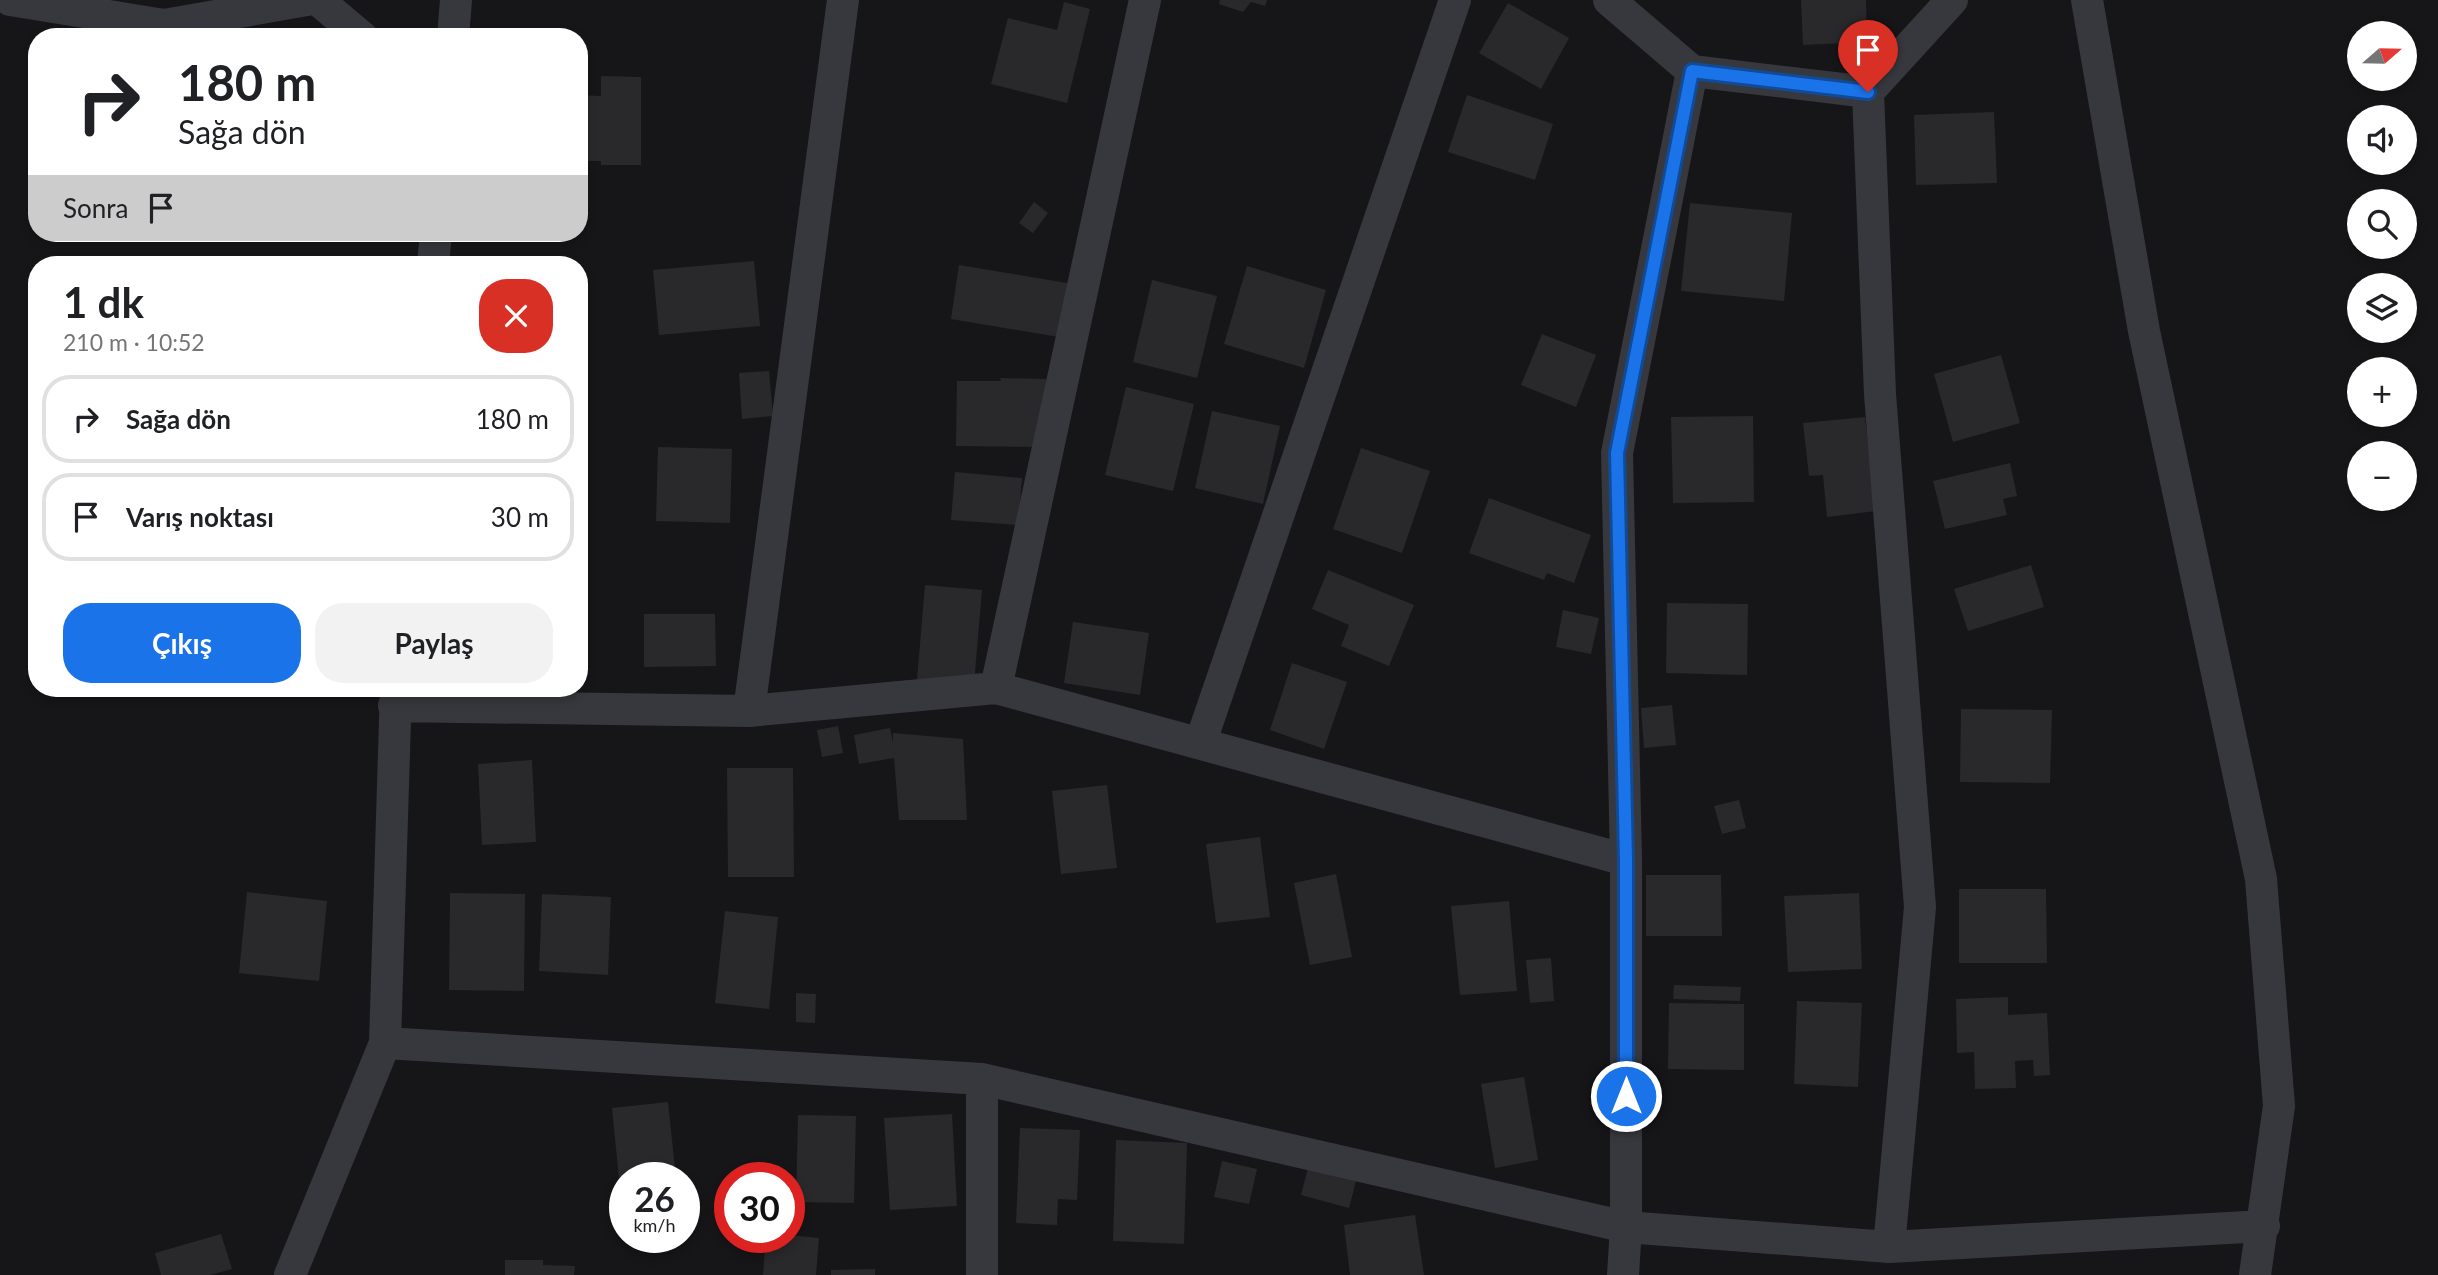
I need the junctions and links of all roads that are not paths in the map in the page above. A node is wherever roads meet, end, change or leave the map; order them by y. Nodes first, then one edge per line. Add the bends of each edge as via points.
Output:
1 (10, 0) edge
2 (307, 0) edge
3 (318, 0) edge
4 (456, 0) edge
5 (843, 0) edge
6 (1145, 0) edge
7 (1455, 0) edge
8 (1609, 0) edge
9 (1952, 0) edge
10 (2087, 0) edge
11 (351, 28) edge
12 (454, 28) edge
13 (1692, 71) junction
14 (1868, 92) junction
15 (996, 688) junction
16 (395, 697) edge
17 (749, 711) junction
18 (1201, 741) junction
19 (1626, 860) junction
20 (385, 1043) junction
21 (982, 1079) junction
22 (2264, 1226) junction
23 (1626, 1227) junction
24 (1889, 1247) junction
25 (290, 1275) edge
26 (982, 1275) edge
27 (1623, 1275) edge
28 (2255, 1275) edge

1 - 2 street via 164,25
3 - 11 street
4 - 12 street
5 - 17 street
6 - 15 street
7 - 18 street
8 - 13 street
9 - 14 street
10 - 22 street via 2144,331 2261,879 2280,1106
13 - 14 street
13 - 19 street via 1617,453
14 - 24 street via 1880,394 1920,907
15 - 17 street
15 - 18 street
16 - 17 street
16 - 20 street
18 - 19 street
19 - 23 street
20 - 21 street
20 - 25 street
21 - 23 street
21 - 26 street
22 - 24 street
22 - 28 street
23 - 24 street
23 - 27 street

